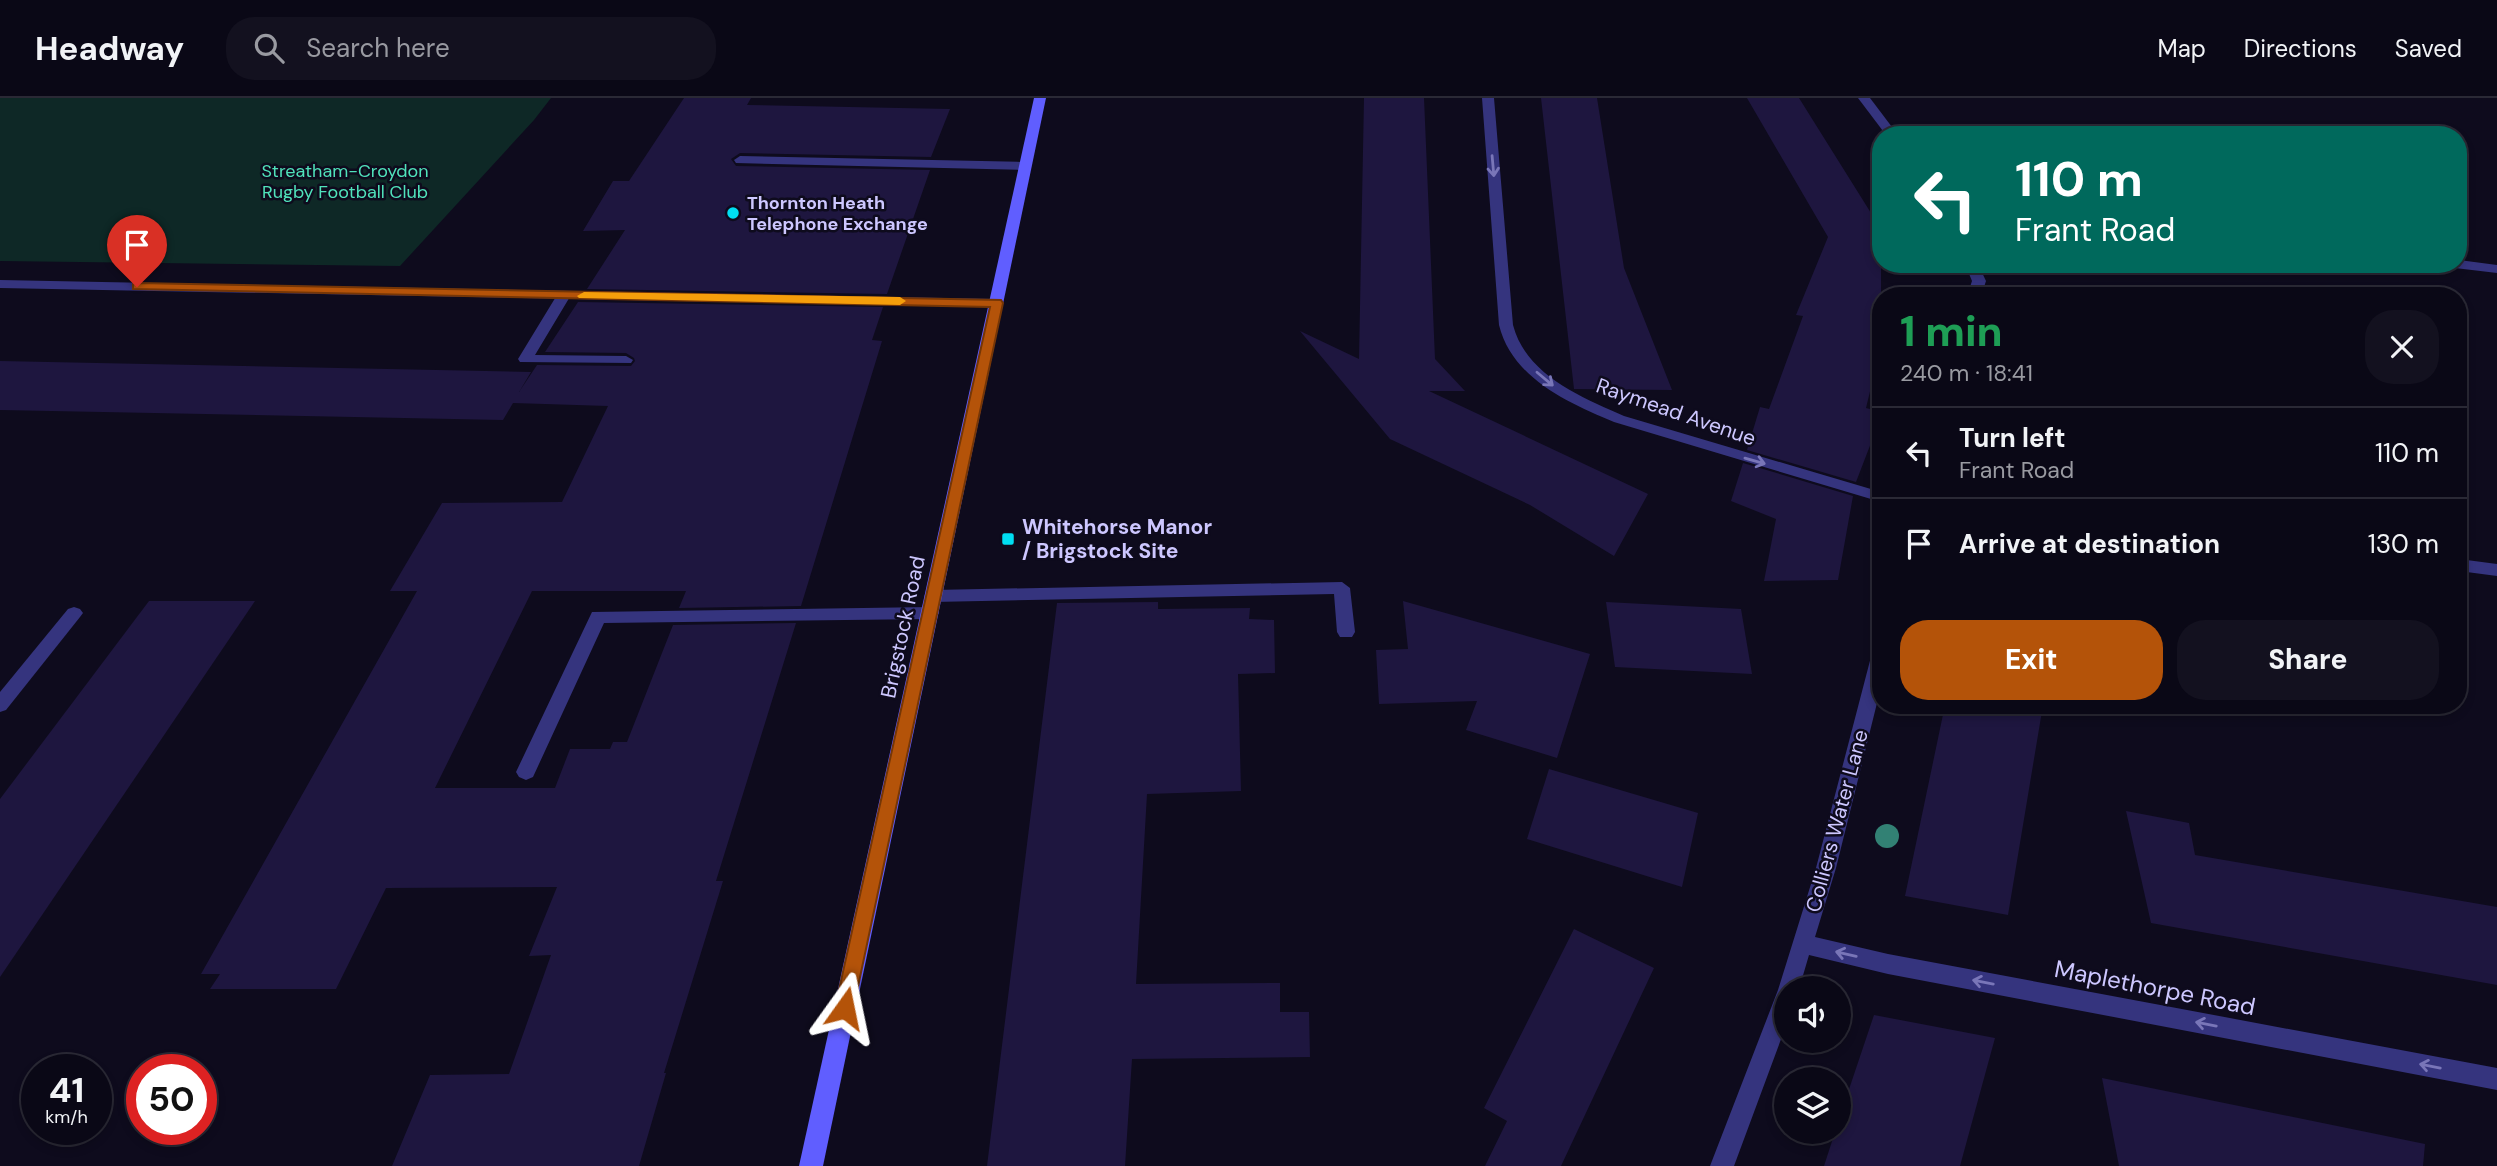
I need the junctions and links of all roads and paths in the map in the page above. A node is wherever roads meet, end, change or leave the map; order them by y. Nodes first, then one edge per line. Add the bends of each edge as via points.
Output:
1 (1041, 98) edge
2 (1488, 98) edge
3 (1864, 98) edge
4 (1885, 126) edge
5 (740, 160) dead end
6 (1025, 166) junction
7 (2467, 265) edge
8 (2497, 269) edge
9 (0, 284) edge
10 (564, 295) junction
11 (997, 303) junction
12 (626, 360) dead end
13 (1872, 494) edge
14 (2467, 566) edge
15 (2497, 570) edge
16 (932, 604) junction
17 (74, 613) dead end
18 (1346, 632) dead end
19 (1872, 687) edge
20 (0, 705) edge
21 (526, 772) dead end
22 (1804, 944) junction
23 (1793, 976) edge
24 (1774, 1028) edge
25 (2497, 1079) edge
26 (811, 1166) edge
27 (1722, 1166) edge

1 - 6 main road, Brigstock Road
2 -> 13 street, Raymead Avenue via 1506,325 1510,341 1530,365 1552,385 1619,419
3 - 4 street
5 - 6 street
6 - 11 main road, Brigstock Road
7 - 8 street
9 - 10 street
10 - 11 street
10 - 12 street via 525,359
11 - 16 main road, Brigstock Road
14 - 15 street
16 - 18 street via 1342,589
16 - 21 street via 598,617
16 - 26 main road, Brigstock Road
17 - 20 street
19 - 22 street, Colliers Water Lane
22 - 23 street, Colliers Water Lane
25 -> 22 street, Maplethorpe Road
24 - 27 street, Colliers Water Lane

